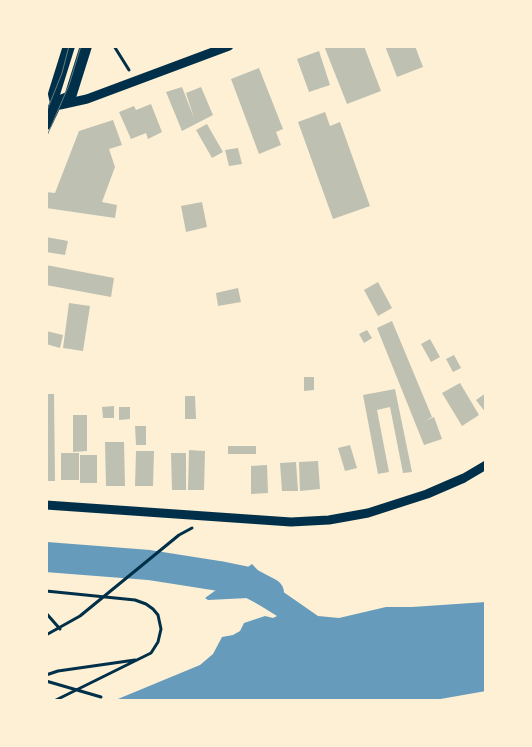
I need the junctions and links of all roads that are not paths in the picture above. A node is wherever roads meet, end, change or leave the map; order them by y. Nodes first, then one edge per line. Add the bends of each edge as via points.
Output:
1 (69, 46) edge
2 (86, 46) edge
3 (230, 46) edge
4 (56, 104) junction
5 (46, 124) edge
6 (486, 465) edge
7 (46, 505) edge

1 - 4 main road via 54,94
2 - 4 main road via 70,97
3 - 4 street via 87,99
4 - 5 main road
6 - 7 street via 427,494 368,513 330,520 291,522

